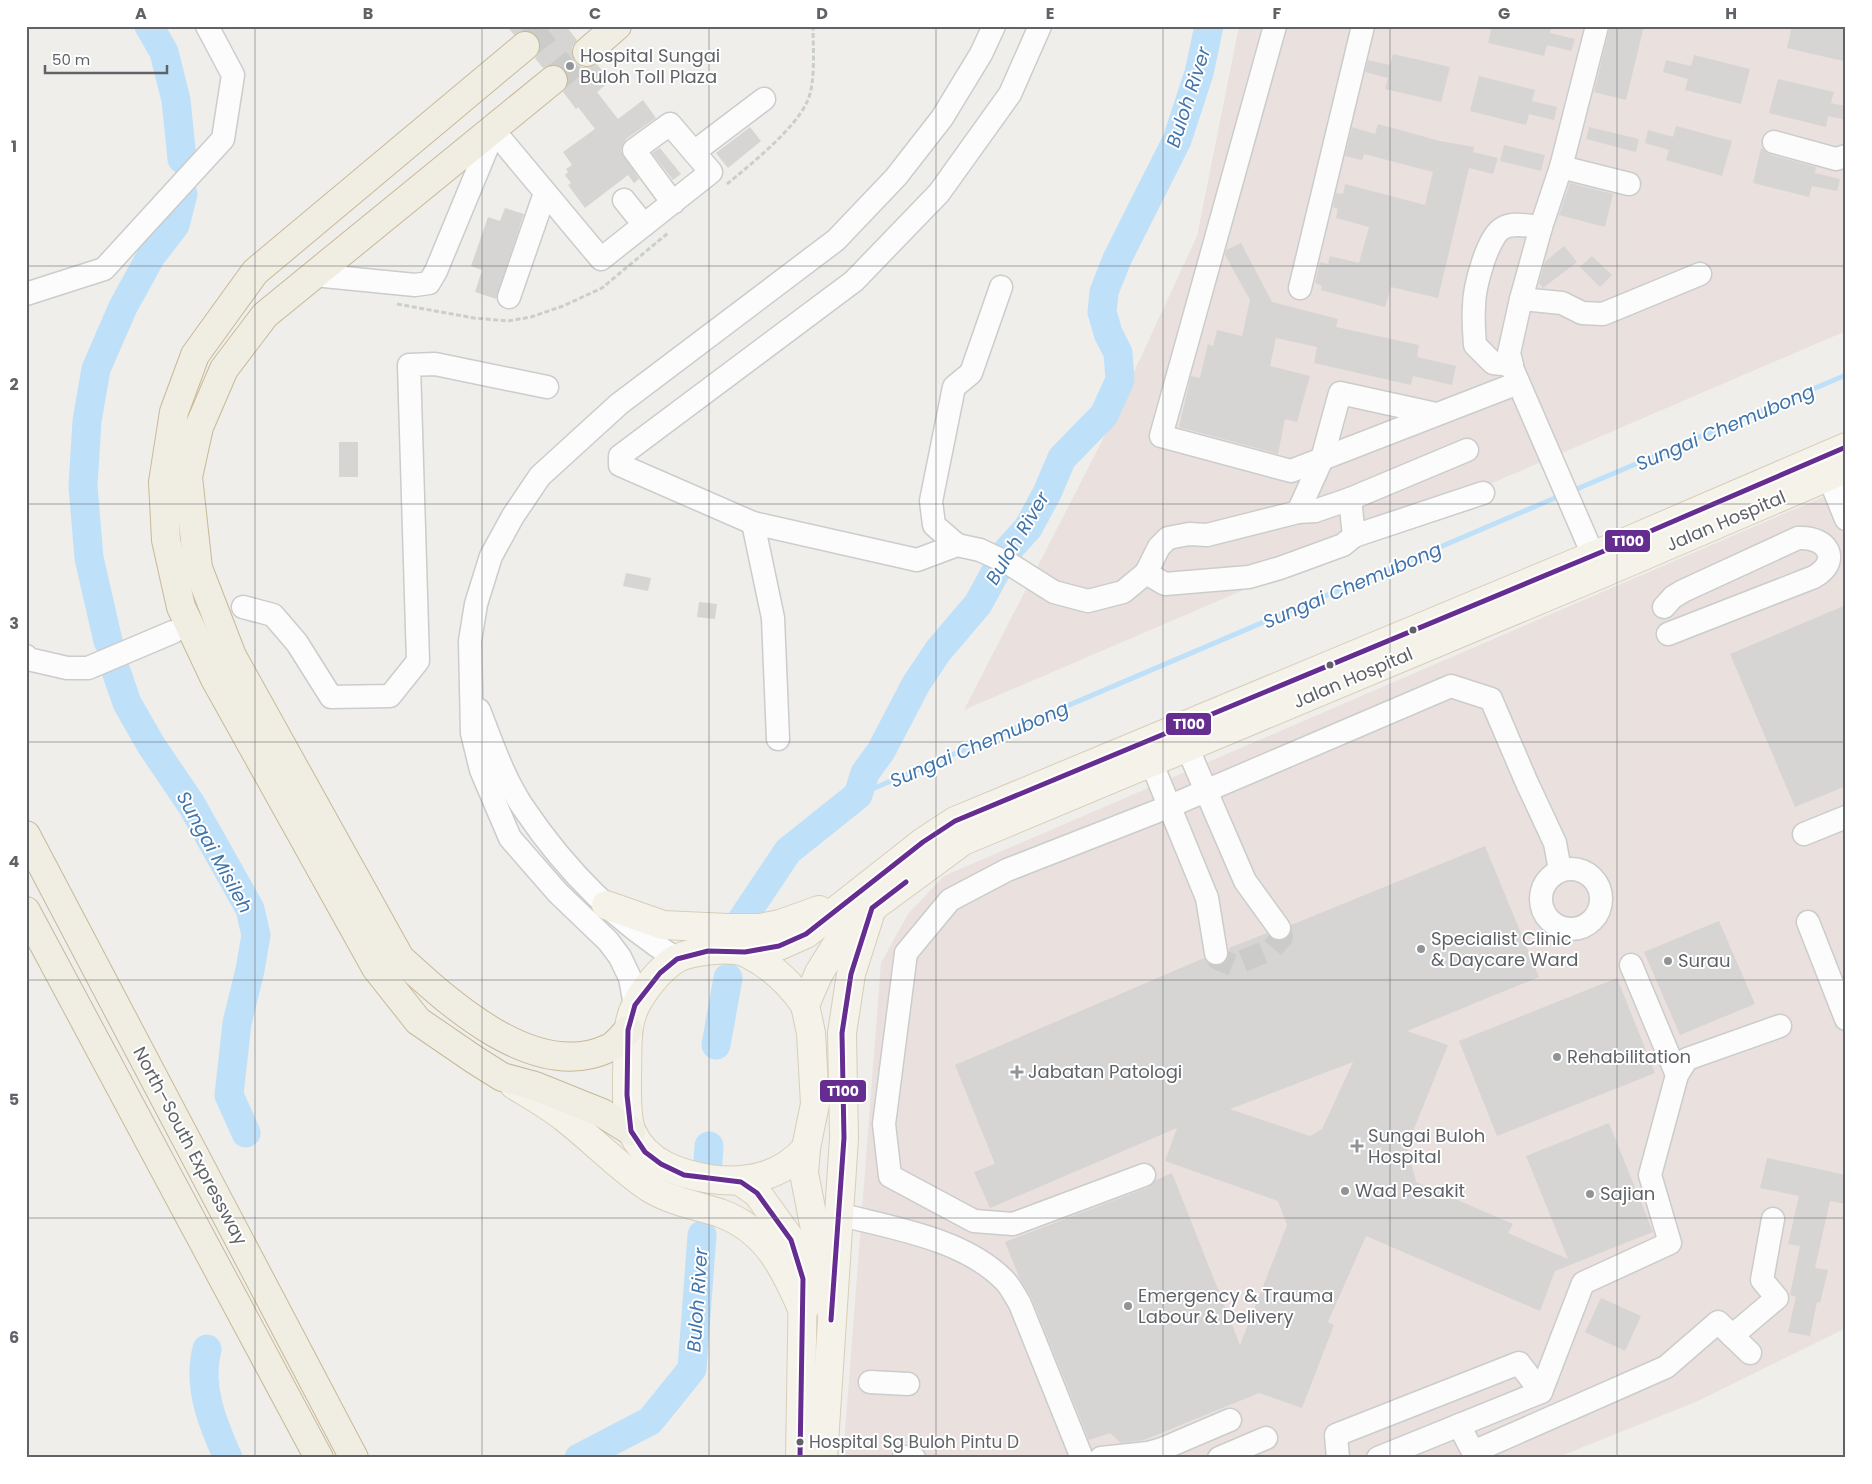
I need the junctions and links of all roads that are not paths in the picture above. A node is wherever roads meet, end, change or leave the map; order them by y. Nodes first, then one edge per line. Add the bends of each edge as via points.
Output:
1 (207, 26) edge
2 (617, 26) edge
3 (994, 26) edge
4 (1040, 26) edge
5 (1275, 26) edge
6 (1363, 26) edge
7 (1597, 26) edge
8 (525, 46) tunnel mouth
9 (587, 52) tunnel mouth
10 (553, 80) tunnel mouth
11 (764, 99) dead end
12 (494, 130) junction
13 (1774, 142) dead end
14 (694, 152) junction
15 (1846, 156) edge
16 (1561, 168) junction
17 (366, 178) junction
18 (1629, 184) dead end
19 (545, 192) junction
20 (624, 200) dead end
21 (672, 202) junction
22 (392, 212) junction
23 (644, 225) junction
24 (1541, 227) junction
25 (1700, 274) dead end
26 (314, 275) junction
27 (1001, 287) dead end
28 (1300, 288) dead end
29 (26, 294) edge
30 (509, 297) dead end
31 (1521, 299) junction
32 (1515, 374) junction
33 (546, 387) dead end
34 (1376, 402) junction
35 (1436, 414) junction
36 (1367, 441) junction
37 (1846, 447) edge
38 (1467, 450) dead end
39 (1322, 459) junction
40 (1831, 468) edge
41 (1483, 492) dead end
42 (1350, 499) junction
43 (1298, 512) junction
44 (1846, 519) edge
45 (753, 523) junction
46 (1354, 536) junction
47 (957, 545) junction
48 (1592, 554) junction
49 (1146, 573) junction
50 (1683, 591) junction
51 (243, 607) dead end
52 (1664, 607) dead end
53 (1698, 621) junction
54 (173, 632) dead end
55 (1668, 634) dead end
56 (26, 656) edge
57 (472, 692) junction
58 (1183, 737) junction
59 (778, 739) dead end
60 (1146, 752) junction
61 (1207, 791) junction
62 (1168, 807) junction
63 (1846, 817) edge
64 (1804, 834) dead end
65 (26, 835) edge
66 (1560, 870) dead end
67 (867, 900) junction
68 (606, 906) junction
69 (26, 911) edge
70 (1808, 922) dead end
71 (1279, 928) dead end
72 (745, 952) junction
73 (1216, 953) dead end
74 (677, 959) junction
75 (1631, 965) dead end
76 (805, 1006) junction
77 (632, 1018) junction
78 (1846, 1019) edge
79 (1780, 1026) dead end
80 (811, 1033) junction
81 (1677, 1074) junction
82 (502, 1078) junction
83 (842, 1103) junction
84 (631, 1131) junction
85 (806, 1148) junction
86 (1144, 1175) dead end
87 (741, 1182) junction
88 (838, 1214) junction
89 (1773, 1219) dead end
90 (803, 1311) junction
91 (831, 1311) junction
92 (1732, 1336) junction
93 (1750, 1353) dead end
94 (870, 1382) dead end
95 (908, 1384) dead end
96 (1541, 1392) junction
97 (1230, 1420) dead end
98 (1459, 1426) junction
99 (1266, 1438) dead end
100 (319, 1458) edge
101 (354, 1458) edge
102 (800, 1458) edge
103 (824, 1458) edge
104 (1082, 1458) edge
105 (1101, 1458) edge
106 (1219, 1458) edge
107 (1338, 1458) edge
108 (1378, 1458) edge

1 - 29 street via 233,75 222,139 104,269
2 - 9 highway
3 - 57 street via 942,118 896,177 836,240 619,404 540,476 491,556 476,604 470,641
4 - 45 street via 1010,94 939,193 854,281 620,456 620,465
5 - 39 street via 1161,436 1291,471
6 - 28 street
7 - 16 street
8 - 17 highway
10 - 12 highway
11 - 14 street
12 - 19 street
12 - 22 highway
12 - 26 street via 429,283 415,285
13 - 15 street via 1836,159
14 - 21 street via 711,172
14 - 21 street via 670,124 634,150
16 - 18 street
16 - 24 street
17 - 22 highway
17 - 82 highway via 255,272 195,354 174,412 164,482 166,540 180,607 215,679 376,968 418,1021
19 - 23 street via 601,259
19 - 30 street
20 - 23 street
21 - 23 street
22 - 26 highway
24 - 31 street
24 - 32 street via 1515,225 1502,228 1493,238 1480,273 1474,305 1475,345 1493,363
25 - 31 street via 1604,314 1582,313 1562,303
26 - 77 highway via 265,315 224,369 199,426 189,469 198,568 232,656 400,958 474,1020 544,1054 590,1055 611,1048
27 - 47 street via 971,373 954,387 931,501 934,525
31 - 32 street via 1509,353
32 - 35 street
32 - 48 street
33 - 51 street via 435,364 409,365 418,661 390,696 331,697 297,643 273,616
34 - 35 street
34 - 36 street
34 - 39 street via 1340,393
35 - 36 street
36 - 39 street
37 - 40 main road, Jalan Hospital
38 - 42 street
39 - 43 street
40 - 44 street
40 - 48 main road, Jalan Hospital
41 - 46 street
42 - 43 street via 1315,511
42 - 46 street
43 - 49 street via 1207,535 1168,538 1159,547
45 - 47 street via 917,560
45 - 59 street via 773,618
46 - 49 street via 1343,545 1248,577 1165,584
47 - 49 street via 998,559 1054,592 1088,601 1123,592
48 - 58 main road, Jalan Hospital
50 - 52 street
50 - 53 street
50 - 53 street via 1798,538 1812,537 1822,542 1828,551 1829,561 1824,571 1814,577
53 - 55 street
54 - 56 street via 88,668 67,668
57 - 68 street via 499,762 524,809 570,869
57 - 77 street via 472,733 481,770 510,838 558,893 608,940 630,978
58 - 60 main road, Jalan Hospital
58 - 61 street
60 - 62 street
60 - 67 main road, Jalan Hospital via 955,821 923,842
61 - 62 street
61 - 66 street via 1452,686 1491,699 1555,843
61 - 71 street via 1245,881
62 - 73 street via 1206,898
62 - 86 street via 1007,870 950,900 906,953 884,1124 890,1176 974,1221 1013,1224
63 - 64 street
65 - 101 highway, North–South Expressway
67 - 68 main road via 760,928 662,925
67 - 72 main road, Jalan Hospital via 779,946
67 - 76 main road, Jalan Hospital via 819,973
67 - 83 main road via 842,1033
68 - 74 street via 642,936
69 - 100 highway, North–South Expressway
70 - 78 street
72 - 74 main road, Jalan Hospital via 708,950
72 - 76 main road via 773,969 795,990
74 - 77 main road via 660,973
75 - 81 street
76 - 80 main road
77 - 84 main road via 627,1095
79 - 81 street via 1687,1059
80 - 83 main road via 823,1049
80 - 85 main road via 815,1104
81 - 96 street via 1650,1175 1670,1243 1583,1283
82 - 84 highway via 573,1100
82 - 90 main road via 565,1118 649,1187 675,1201 721,1214 764,1241 786,1271
83 - 88 main road via 844,1138
84 - 87 main road via 645,1152 684,1175
85 - 87 main road via 797,1159 775,1173
85 - 91 main road via 804,1173
87 - 90 main road via 757,1192 791,1240 803,1279
88 - 91 main road
88 - 104 street via 916,1234 964,1252 986,1264 1006,1282 1020,1304
89 - 92 street via 1762,1280 1777,1298
90 - 102 main road
91 - 103 main road
92 - 93 street
92 - 98 street via 1718,1322 1666,1367 1473,1452
94 - 95 street
96 - 98 street
96 - 107 street via 1520,1363 1336,1435
97 - 105 street via 1162,1450
98 - 108 street
99 - 106 street

